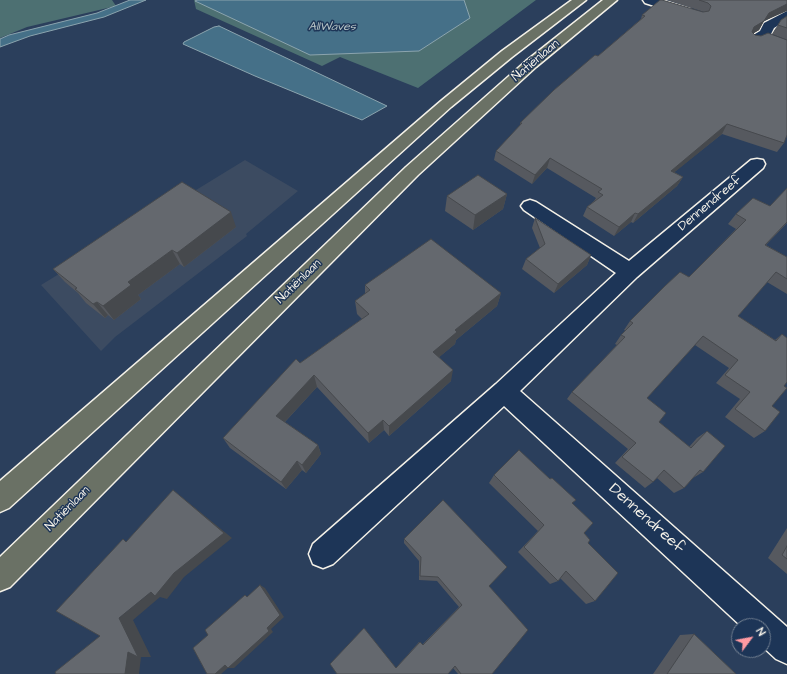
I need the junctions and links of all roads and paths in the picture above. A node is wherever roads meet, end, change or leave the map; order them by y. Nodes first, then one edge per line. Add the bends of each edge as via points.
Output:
1 (580, 0) edge
2 (611, 0) edge
3 (649, 0) edge
4 (787, 14) edge
5 (699, 16) edge
6 (777, 42) edge
7 (757, 164) dead end
8 (530, 206) dead end
9 (630, 272) junction
10 (504, 391) junction
11 (0, 499) edge
12 (323, 554) dead end
13 (0, 577) edge
14 (787, 648) edge

1 - 11 main road, Natiënlaan via 506,54 446,104
2 - 13 main road, Natiënlaan via 530,64 412,171
3 - 5 street
4 - 6 street via 769,26 758,38
7 - 9 street, Dennendreef
8 - 9 street
9 - 10 street, Dennendreef
10 - 12 street, Dennendreef
10 - 14 street, Dennendreef

